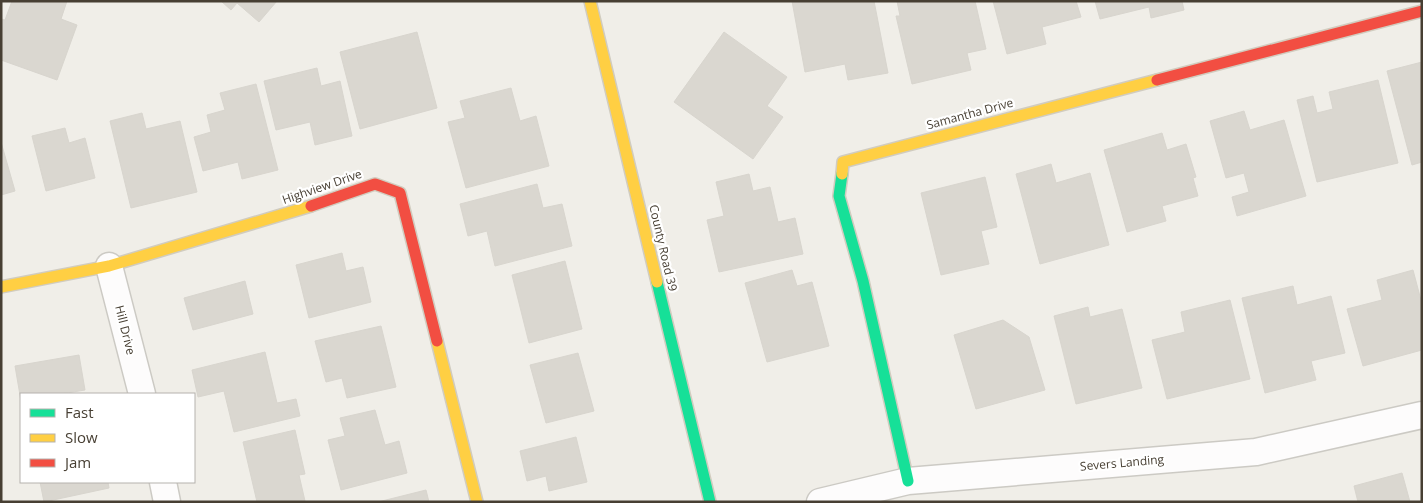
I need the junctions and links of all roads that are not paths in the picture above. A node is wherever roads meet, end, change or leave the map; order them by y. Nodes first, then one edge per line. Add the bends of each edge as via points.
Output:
1 (590, 1) edge
2 (1422, 11) edge
3 (109, 266) junction
4 (1, 287) edge
5 (142, 393) edge
6 (1422, 414) edge
7 (908, 481) junction
8 (163, 483) edge
9 (168, 502) edge
10 (477, 502) edge
11 (710, 502) edge
12 (820, 502) edge

1 - 11 street, County Road 39
2 - 7 street, Samantha Drive via 843,162 839,196 864,281
3 - 4 street, Highview Drive
3 - 5 street, Hill Drive
3 - 10 street, Highview Drive via 269,220 375,184 400,193
6 - 7 street, Severs Landing via 1256,452
7 - 12 street, Severs Landing
8 - 9 street

